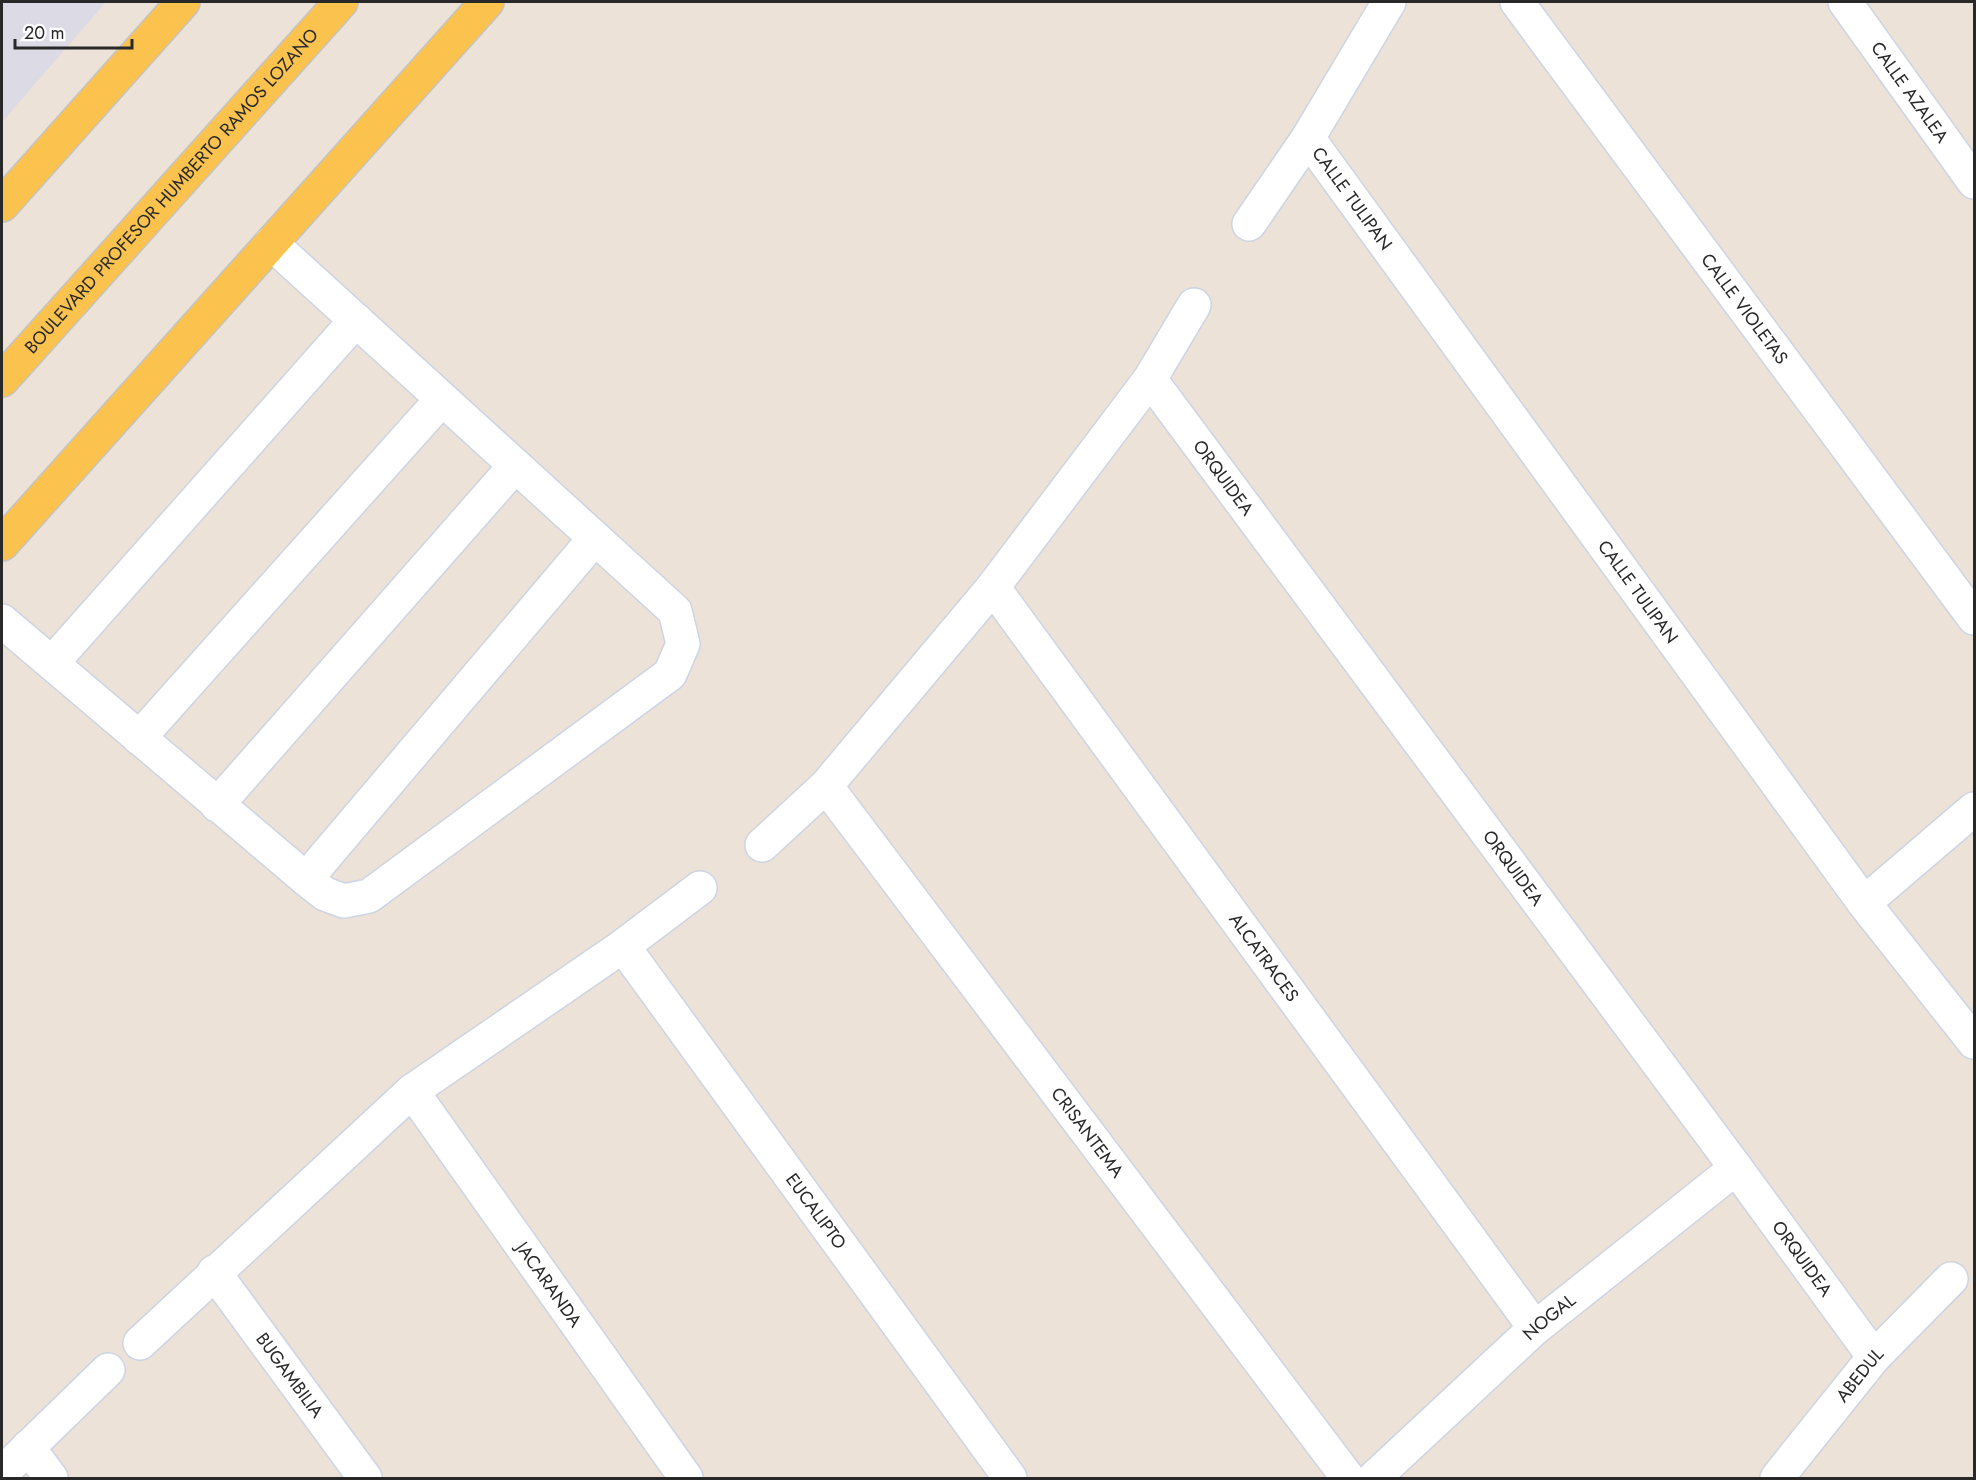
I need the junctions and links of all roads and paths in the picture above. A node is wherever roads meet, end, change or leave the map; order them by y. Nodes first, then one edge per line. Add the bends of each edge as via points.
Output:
1 (183, 2) edge
2 (341, 2) edge
3 (487, 2) edge
4 (1389, 2) edge
5 (1517, 2) edge
6 (1845, 2) edge
7 (1308, 138) junction
8 (1974, 182) edge
9 (6, 192) edge
10 (1249, 224) dead end
11 (271, 243) junction
12 (1194, 305) dead end
13 (356, 320) junction
14 (1150, 379) junction
15 (2, 380) edge
16 (442, 399) junction
17 (515, 466) junction
18 (595, 538) junction
19 (2, 544) edge
20 (993, 586) junction
21 (1974, 618) edge
22 (2, 621) edge
23 (52, 663) junction
24 (139, 738) junction
25 (826, 786) junction
26 (217, 805) junction
27 (1974, 809) edge
28 (762, 845) dead end
29 (306, 879) junction
30 (700, 888) dead end
31 (1864, 903) junction
32 (623, 946) junction
33 (1974, 1042) edge
34 (412, 1091) junction
35 (1736, 1168) junction
36 (214, 1272) junction
37 (1951, 1279) dead end
38 (1535, 1328) junction
39 (140, 1342) dead end
40 (1874, 1357) junction
41 (108, 1370) dead end
42 (28, 1447) junction
43 (2, 1473) edge
44 (51, 1479) edge
45 (365, 1479) edge
46 (686, 1479) edge
47 (1010, 1479) edge
48 (1348, 1479) edge
49 (1374, 1479) edge
50 (1777, 1479) edge

1 - 9 main road
2 - 15 main road, BOULEVARD PROFESOR HUMBERTO RAMOS LOZANO
3 - 11 main road
4 - 7 street
5 - 21 street, CALLE VIOLETAS
6 - 8 street, CALLE AZALEA
7 - 10 street
7 - 31 street, CALLE TULIPAN
11 - 13 street
11 - 19 main road
12 - 14 street
13 - 16 street
13 - 23 street
14 - 20 street
14 - 35 street, ORQUIDEA
16 - 17 street
16 - 24 street
17 - 18 street
17 - 26 street
18 - 29 street
18 - 29 street via 675,611 683,644 670,674 369,896 344,902
20 - 25 street
20 - 38 street, ALCATRACES
22 - 23 street
23 - 24 street
24 - 26 street
25 - 28 street
25 - 48 street, CRISANTEMA
26 - 29 street
27 - 31 street
30 - 32 street
31 - 33 street, CALLE TULIPAN
32 - 34 street
32 - 47 street, EUCALIPTO
34 - 36 street
34 - 46 street, JACARANDA
35 - 38 street, NOGAL
35 - 40 street, ORQUIDEA
36 - 39 street
36 - 45 street, BUGAMBILIA
37 - 40 street, ABEDUL
38 - 49 street, NOGAL
40 - 50 street, ABEDUL
41 - 42 street
42 - 43 street
42 - 44 street

